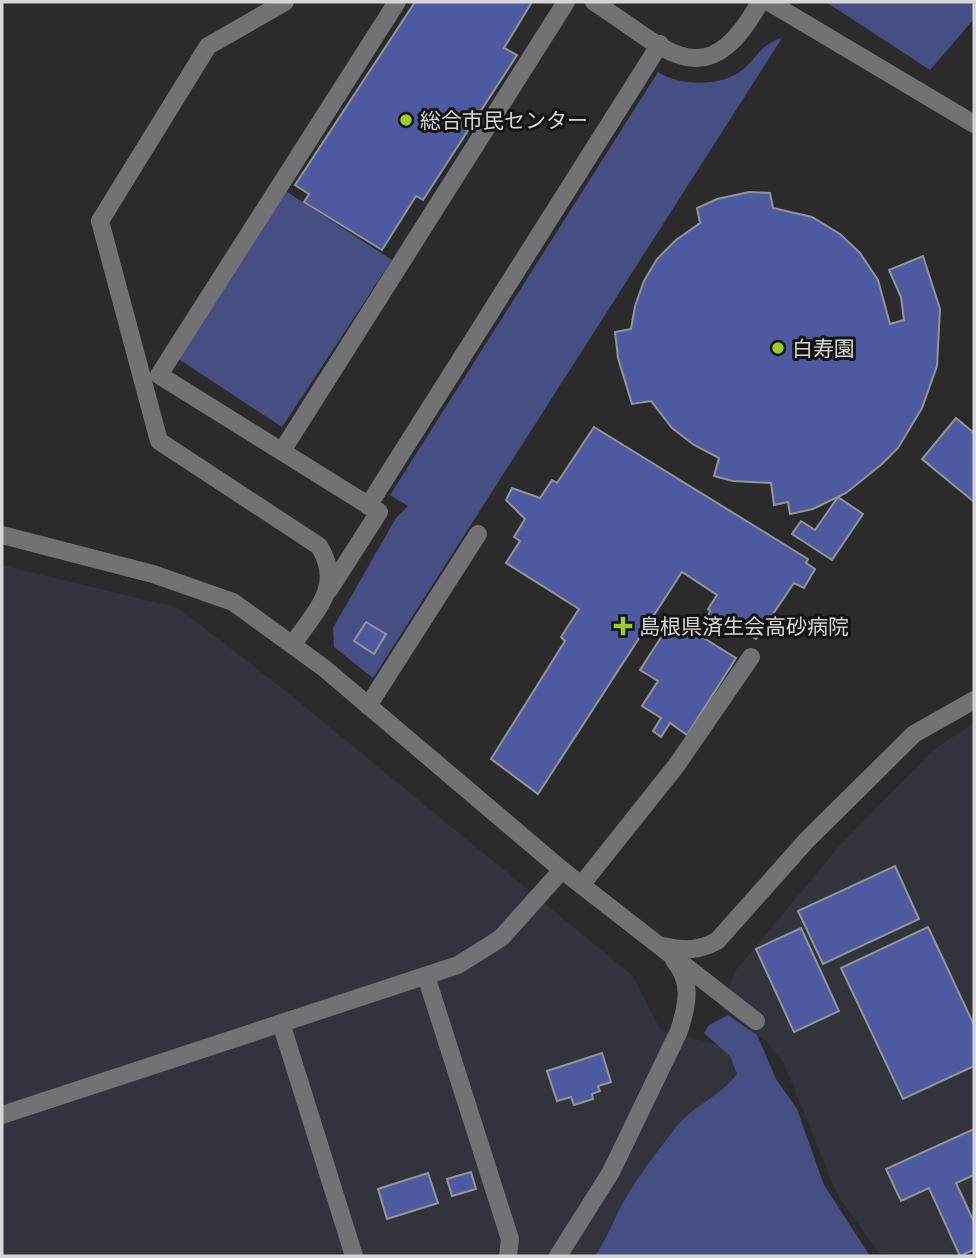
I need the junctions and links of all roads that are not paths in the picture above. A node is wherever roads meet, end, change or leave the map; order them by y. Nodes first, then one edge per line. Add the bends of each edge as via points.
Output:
1 (285, 2) edge
2 (397, 2) edge
3 (566, 2) edge
4 (594, 2) edge
5 (760, 2) edge
6 (769, 2) edge
7 (660, 44) junction
8 (974, 124) edge
9 (282, 451) junction
10 (368, 506) junction
11 (478, 534) dead end
12 (2, 535) edge
13 (323, 599) junction
14 (293, 644) junction
15 (751, 657) dead end
16 (974, 700) edge
17 (368, 706) junction
18 (562, 870) junction
19 (582, 884) junction
20 (660, 945) junction
21 (426, 976) junction
22 (756, 1021) dead end
23 (281, 1023) junction
24 (2, 1115) edge
25 (354, 1256) edge
26 (508, 1256) edge
27 (558, 1256) edge

1 - 13 street via 208,46 100,221 159,441 319,546 329,562 331,577
2 - 9 street via 159,375
3 - 9 street
4 - 7 street
5 - 7 street via 738,38 720,53 686,58
6 - 8 street
7 - 10 street
9 - 10 street
10 - 13 street via 379,512
11 - 17 street
12 - 14 street via 153,574 233,602
13 - 14 street
14 - 17 street
15 - 19 street via 676,766
16 - 20 street via 914,734 884,762 717,941 683,951
17 - 18 street
18 - 19 street
18 - 21 street via 489,948
19 - 20 street
20 - 22 street
20 - 27 street via 687,985 683,1019 611,1172
21 - 23 street
21 - 26 street via 510,1239
23 - 24 street
23 - 25 street

